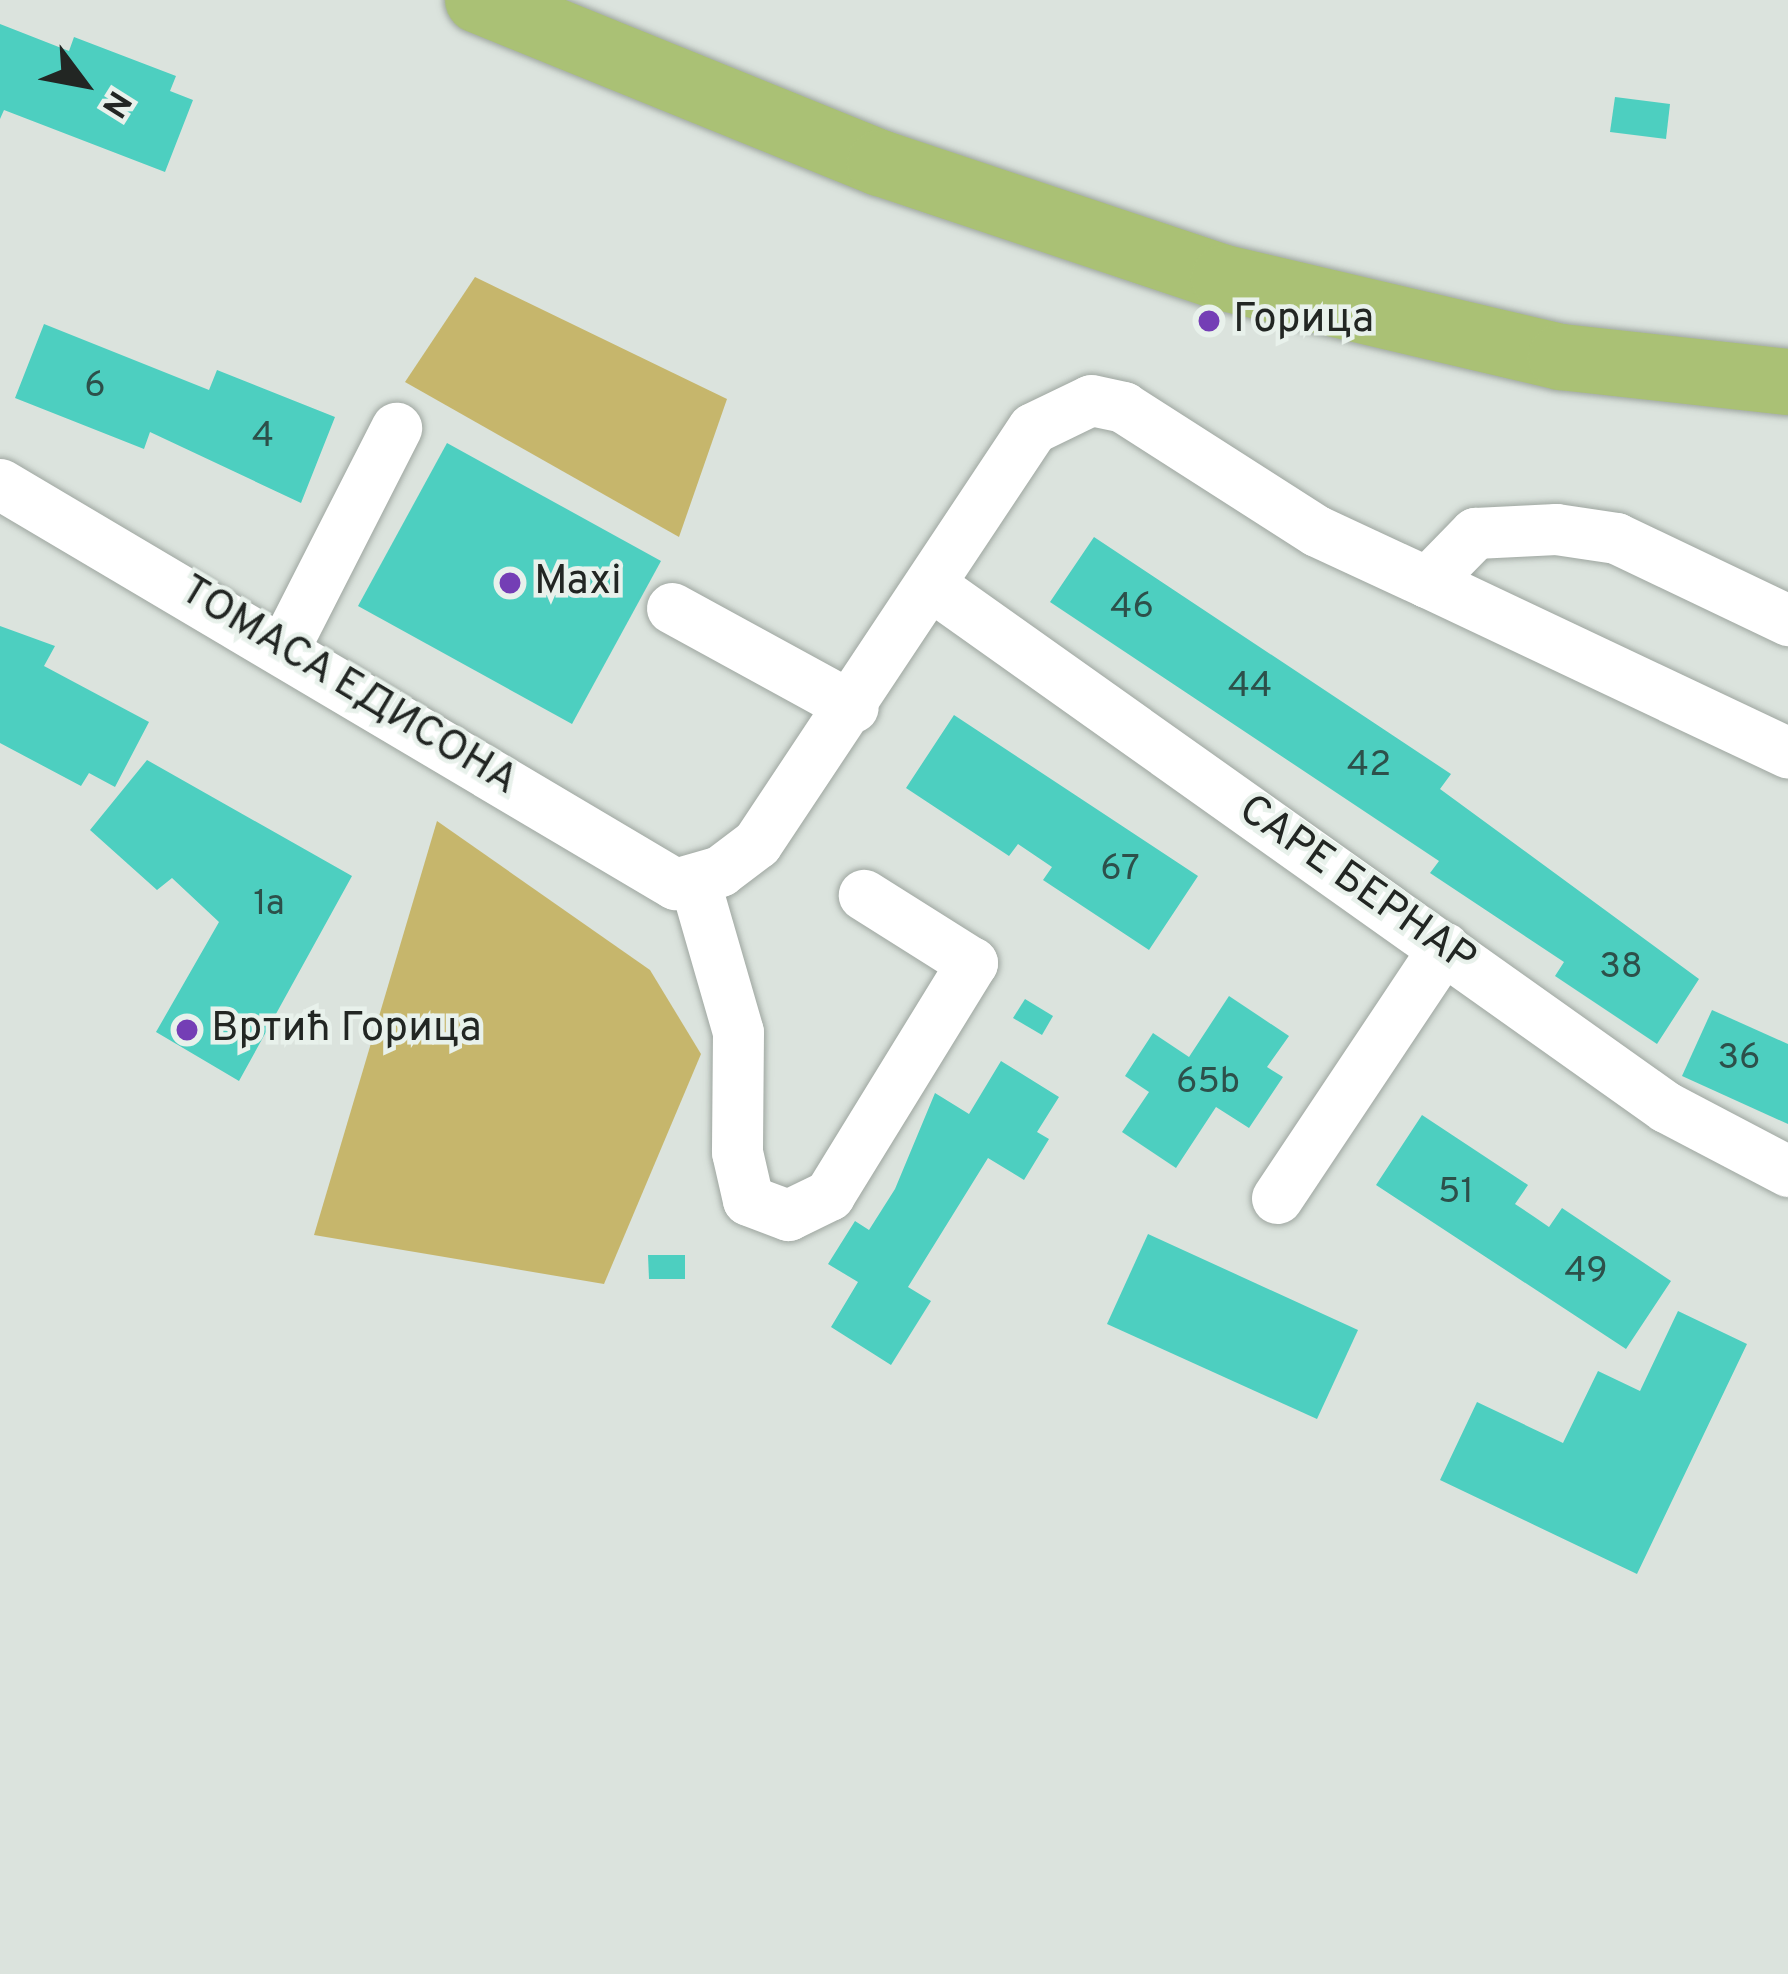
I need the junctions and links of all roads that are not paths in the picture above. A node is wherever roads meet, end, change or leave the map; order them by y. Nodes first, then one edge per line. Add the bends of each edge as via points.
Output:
1 (478, 0) edge
2 (1788, 382) edge
3 (396, 428) dead end
4 (0, 484) edge
5 (1427, 582) junction
6 (932, 586) junction
7 (672, 608) dead end
8 (1788, 620) edge
9 (285, 646) junction
10 (853, 707) junction
11 (1788, 753) edge
12 (695, 883) junction
13 (864, 895) dead end
14 (1444, 948) junction
15 (1788, 1171) edge
16 (1277, 1198) dead end

1 - 2 main road via 880,163 1224,278 1562,357
3 - 9 street
4 - 9 street, ТОМАСА ЕДИСОНА
5 - 6 street via 1317,531 1123,407 1091,400 1033,428
5 - 8 street via 1475,533 1556,529 1616,538
5 - 11 street
6 - 10 street
6 - 14 street, САРЕ БЕРНАР
7 - 10 street
9 - 12 street, ТОМАСА ЕДИСОНА via 656,879
10 - 12 street via 757,843
12 - 13 street via 738,1032 748,1200 788,1215 829,1196 972,963
14 - 15 street, САРЕ БЕРНАР via 1666,1107
14 - 16 street

